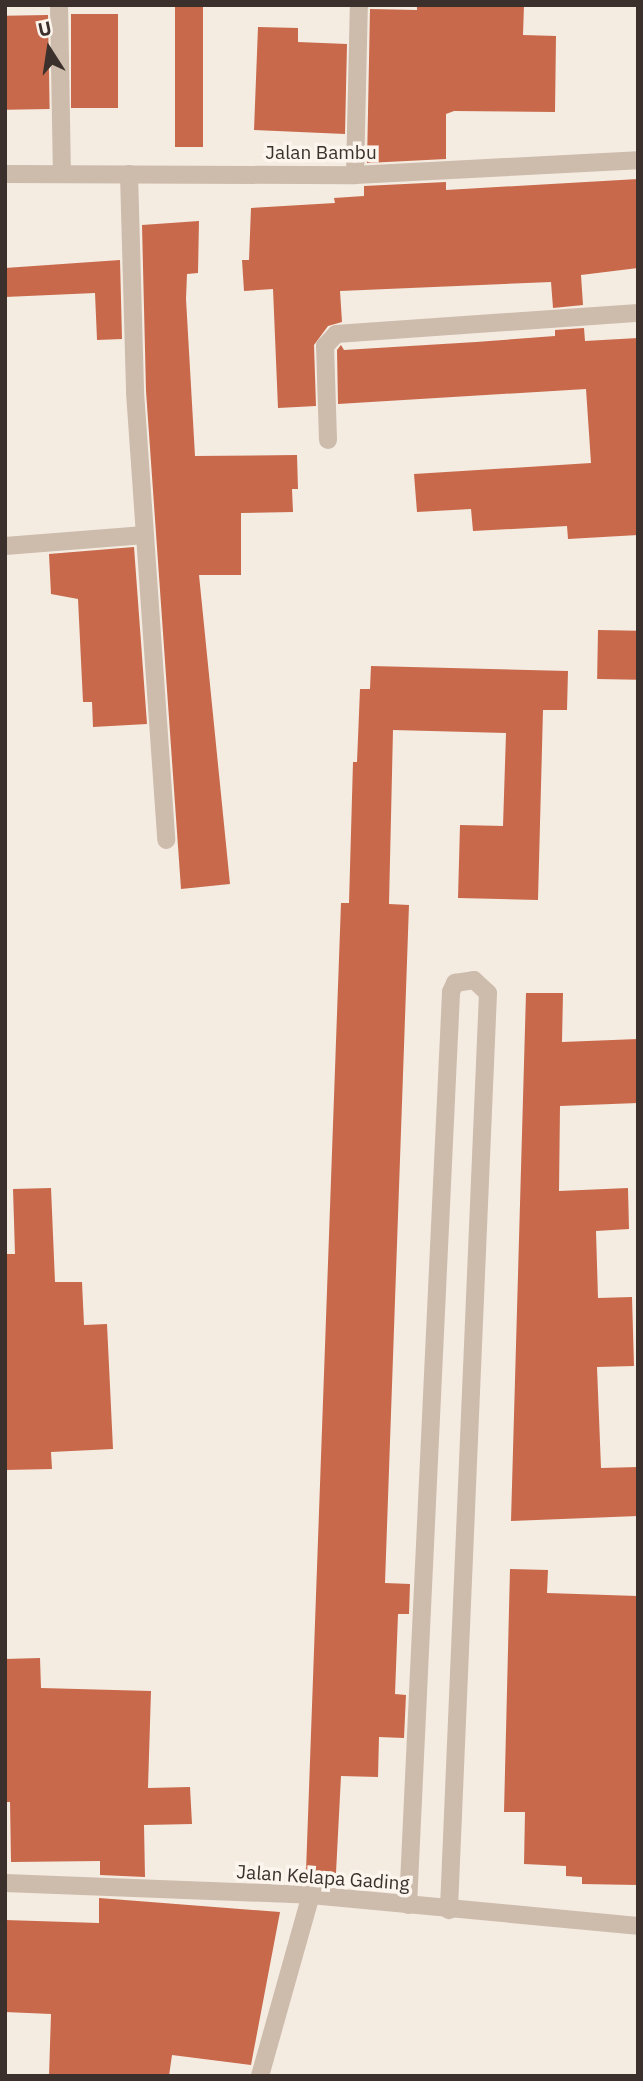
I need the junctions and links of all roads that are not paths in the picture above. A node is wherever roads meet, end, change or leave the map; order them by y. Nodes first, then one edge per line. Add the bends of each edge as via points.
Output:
1 (59, 5) edge
2 (359, 5) edge
3 (638, 160) edge
4 (62, 172) junction
5 (5, 174) edge
6 (129, 174) junction
7 (355, 175) junction
8 (638, 313) edge
9 (328, 440) dead end
10 (145, 535) junction
11 (5, 546) edge
12 (166, 839) dead end
13 (5, 1883) edge
14 (311, 1895) junction
15 (408, 1905) junction
16 (449, 1910) junction
17 (638, 1926) edge
18 (260, 2076) edge

1 - 4 street
2 - 7 street
3 - 7 street, Jalan Bambu
4 - 5 street, Jalan Bambu
4 - 6 street, Jalan Bambu
6 - 7 street, Jalan Bambu
6 - 10 street
8 - 9 street via 336,334 326,346
10 - 11 street
10 - 12 street
13 - 14 street, Jalan Kelapa Gading
14 - 15 street, Jalan Kelapa Gading
14 - 18 street
15 - 16 street, Jalan Kelapa Gading
15 - 16 street via 451,992 455,983 474,980 488,993
16 - 17 street, Jalan Kelapa Gading

